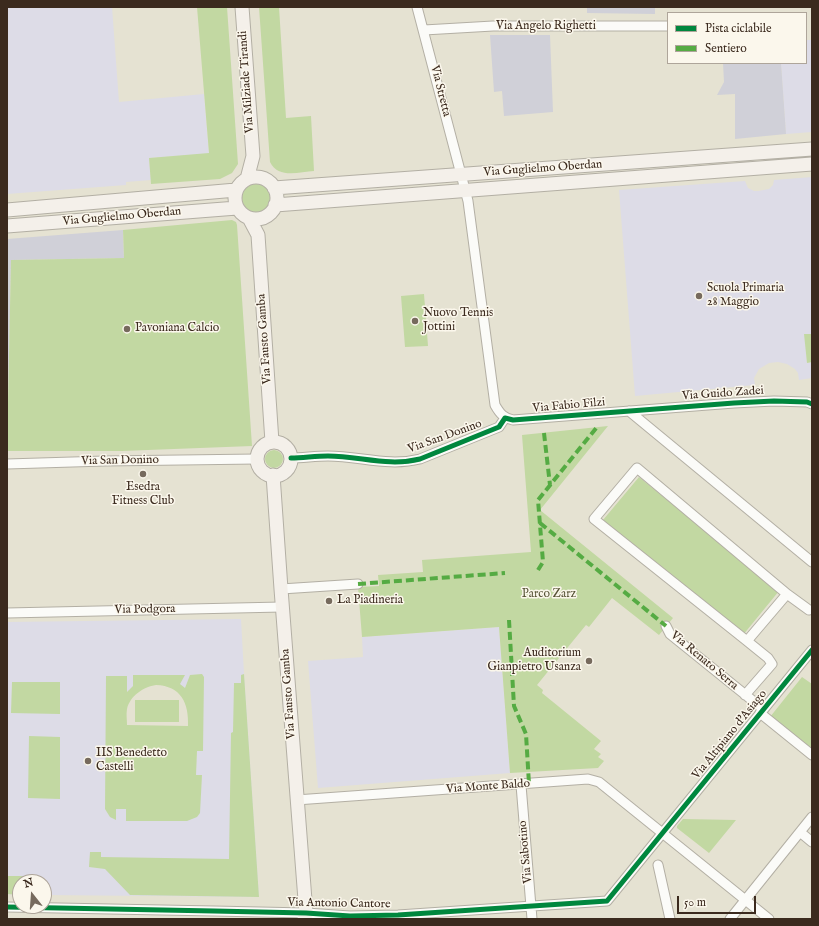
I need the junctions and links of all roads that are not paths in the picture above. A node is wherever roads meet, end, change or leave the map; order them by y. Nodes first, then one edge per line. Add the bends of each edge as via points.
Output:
1 (242, 7) edge
2 (418, 7) edge
3 (667, 26) edge
4 (424, 30) junction
5 (812, 149) edge
6 (253, 156) junction
7 (812, 164) edge
8 (461, 175) junction
9 (262, 178) junction
10 (247, 179) junction
11 (274, 188) junction
12 (236, 190) junction
13 (465, 191) junction
14 (275, 205) junction
15 (237, 208) junction
16 (7, 210) edge
17 (265, 217) junction
18 (249, 218) junction
19 (7, 226) edge
20 (258, 235) junction
21 (812, 404) edge
22 (632, 411) junction
23 (505, 418) junction
24 (272, 442) junction
25 (291, 458) junction
26 (257, 459) junction
27 (7, 464) edge
28 (274, 475) junction
29 (812, 562) edge
30 (358, 584) dead end
31 (281, 589) junction
32 (787, 594) junction
33 (282, 607) junction
34 (809, 610) dead end
35 (7, 613) edge
36 (666, 626) dead end
37 (747, 641) junction
38 (812, 650) edge
39 (745, 695) junction
40 (762, 711) junction
41 (812, 755) edge
42 (521, 785) junction
43 (296, 800) junction
44 (812, 817) edge
45 (662, 832) junction
46 (800, 832) junction
47 (812, 842) edge
48 (658, 865) dead end
49 (745, 899) junction
50 (531, 906) junction
51 (7, 908) edge
52 (214, 915) edge
53 (306, 917) edge
54 (398, 917) edge
55 (532, 919) edge
56 (670, 919) edge
57 (730, 919) edge
58 (769, 919) edge

1 - 6 main road, Via Milziade Tirandi
2 - 4 street, Via Stretta
3 - 4 street, Via Angelo Righetti via 493,26
4 - 8 street, Via Stretta
5 - 8 main road, Via Guglielmo Oberdan
6 - 9 main road, Via Milziade Tirandi
6 - 10 main road, Via Milziade Tirandi
7 - 13 main road, Via Guglielmo Oberdan
8 - 11 main road, Via Guglielmo Oberdan
8 - 13 street
9 - 10 main road
9 - 11 main road
10 - 12 main road
11 - 14 main road
12 - 15 main road
12 - 16 main road, Via Guglielmo Oberdan
13 - 14 main road, Via Guglielmo Oberdan
13 - 23 street via 495,406
14 - 17 main road
15 - 18 main road
15 - 19 main road, Via Guglielmo Oberdan
17 - 18 main road
17 - 20 main road, Via Fausto Gamba
18 - 20 main road, Via Fausto Gamba
20 - 24 main road, Via Fausto Gamba
21 - 22 street, Via Guido Zadei via 768,401
22 - 23 street, Via Fabio Filzi via 513,420
22 - 29 street
23 - 25 street, Via San Donino via 499,427 409,462 328,456
24 - 25 main road via 285,446
24 - 26 main road via 263,446
25 - 28 main road via 284,472
26 - 27 street, Via San Donino
26 - 28 main road via 262,471
28 - 31 main road, Via Fausto Gamba
30 - 31 street
31 - 33 main road, Via Fausto Gamba
32 - 34 street
32 - 37 street
32 - 37 street via 637,468 594,519
33 - 35 street, Via Podgora
33 - 43 main road, Via Fausto Gamba
36 - 39 street, Via Renato Serra via 670,634
37 - 39 street via 772,664
38 - 40 street, Via Altipiano d'Asiago
39 - 40 street, Via Renato Serra
40 - 41 street, Via Renato Serra
40 - 45 street, Via Altipiano d'Asiago
42 - 43 street, Via Monte Baldo
42 - 45 street, Via Monte Baldo via 588,779 599,782
42 - 50 street, Via Sabotino
43 - 53 main road, Via Fausto Gamba
44 - 46 street
45 - 49 street, Via Monte Baldo
45 - 50 street, Via Antonio Cantore via 607,901
46 - 47 street
46 - 49 street
48 - 56 street
49 - 57 street
49 - 58 street, Via Monte Baldo
50 - 54 street, Via Antonio Cantore
50 - 55 street, Via Sabotino
51 - 52 street, Via Antonio Cantore
52 - 53 street, Via Antonio Cantore
53 - 54 street, Via Antonio Cantore

